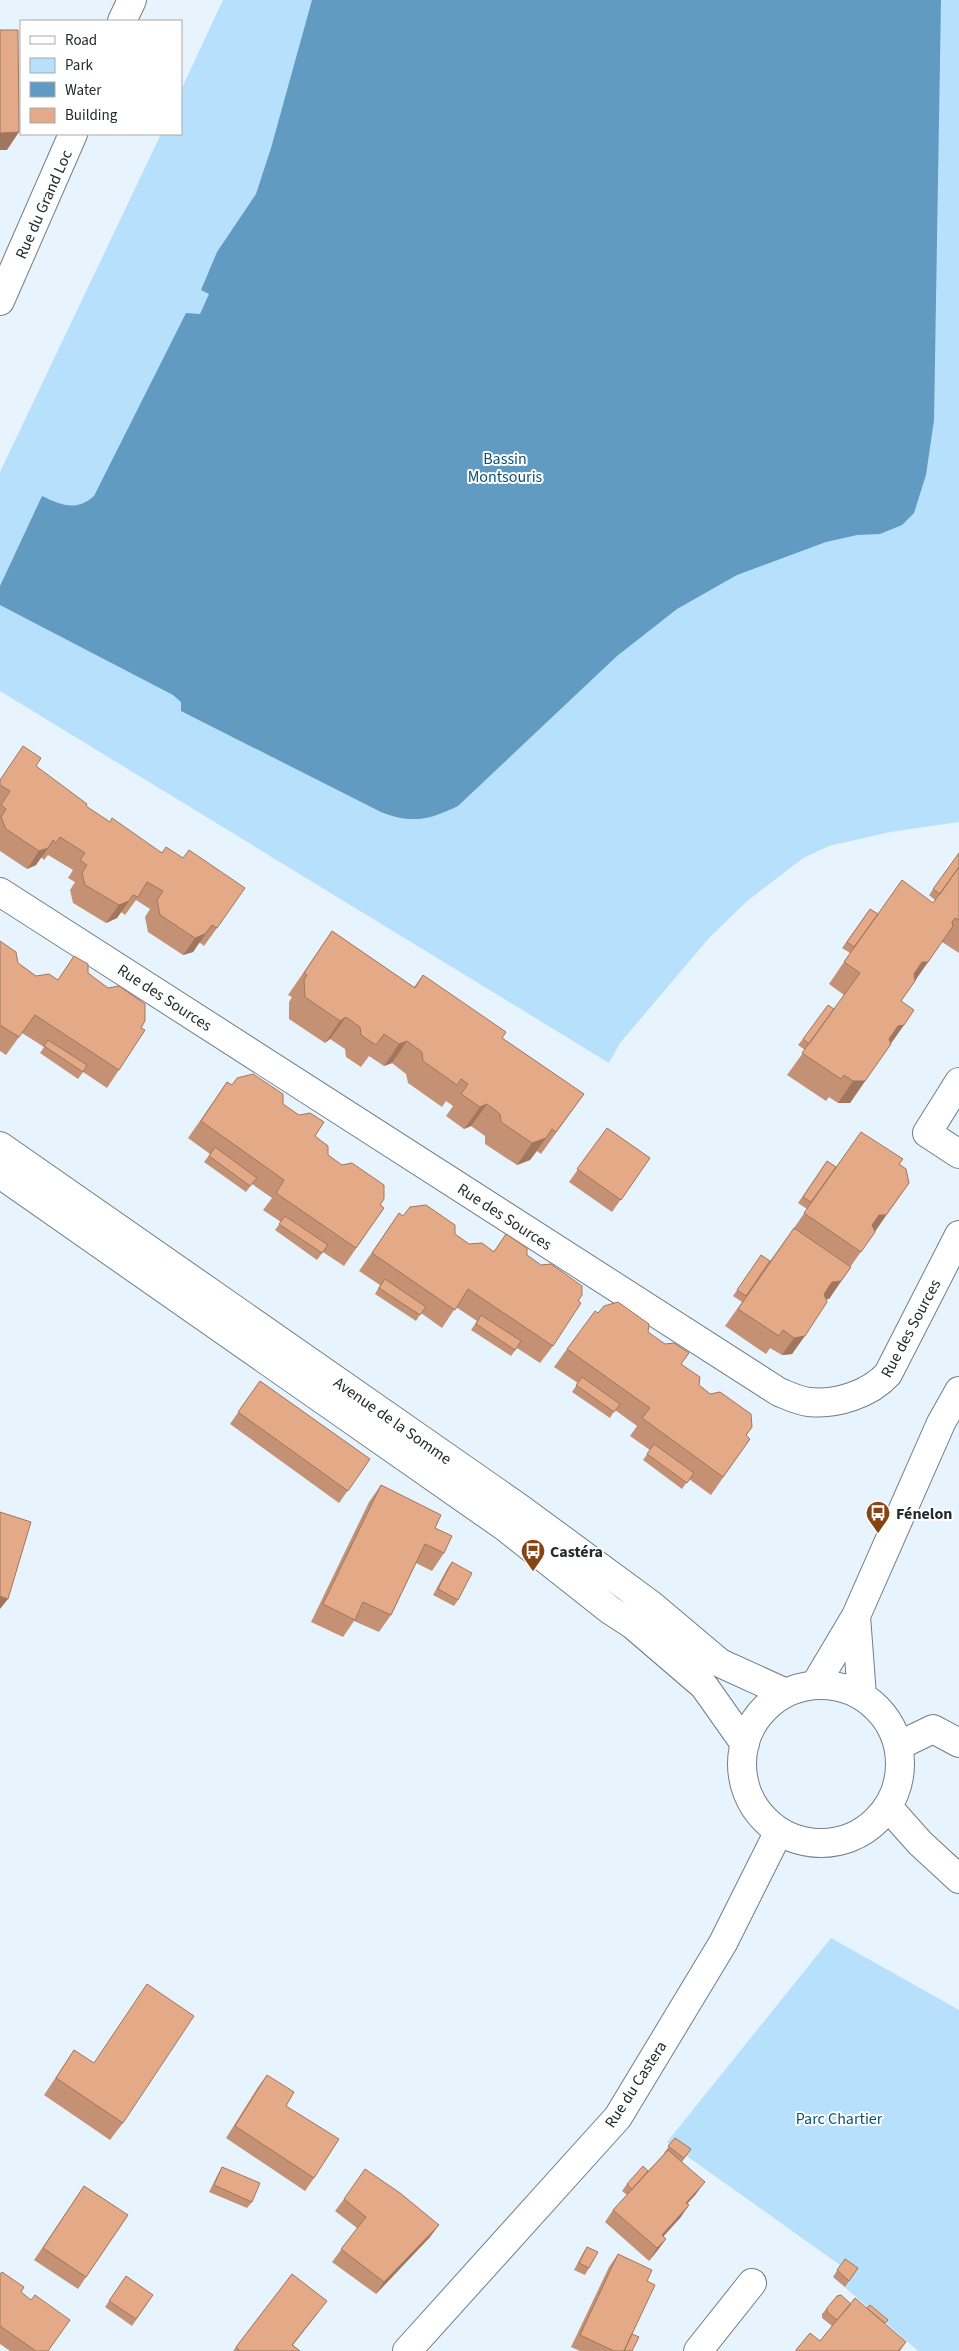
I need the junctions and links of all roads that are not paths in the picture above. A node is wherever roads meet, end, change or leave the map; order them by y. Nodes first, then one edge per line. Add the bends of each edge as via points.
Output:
1 (132, 0) edge
2 (122, 20) edge
3 (73, 135) edge
4 (0, 301) edge
5 (0, 892) edge
6 (959, 1082) edge
7 (0, 1146) edge
8 (959, 1154) edge
9 (0, 1174) edge
10 (959, 1235) edge
11 (959, 1391) edge
12 (856, 1616) junction
13 (815, 1685) junction
14 (786, 1693) junction
15 (862, 1696) junction
16 (959, 1743) edge
17 (745, 1744) junction
18 (898, 1746) junction
19 (888, 1807) junction
20 (779, 1831) junction
21 (959, 1878) edge
22 (752, 2283) dead end
23 (407, 2351) edge
24 (698, 2351) edge

1 - 2 street
3 - 4 street, Rue du Grand Loc
5 - 10 street, Rue des Sources via 779,1392 808,1402 837,1402 879,1385 888,1374
6 - 8 street via 927,1133
7 - 14 street, Avenue de la Somme via 518,1507 650,1604 720,1662
9 - 17 street, Avenue de la Somme via 557,1566 704,1686
11 - 12 street via 941,1423
12 - 13 street
12 - 15 street
13 - 14 street
13 - 15 street via 839,1686
14 - 17 street via 762,1712
15 - 18 street via 881,1712 894,1732
16 - 18 street via 933,1728
17 - 20 street via 742,1769 748,1793 760,1814
18 - 19 street via 897,1788
19 - 20 street via 872,1825 842,1840 826,1843 802,1841
19 - 21 street via 920,1843
20 - 23 street, Rue du Castera via 723,1943 618,2117
22 - 24 street

